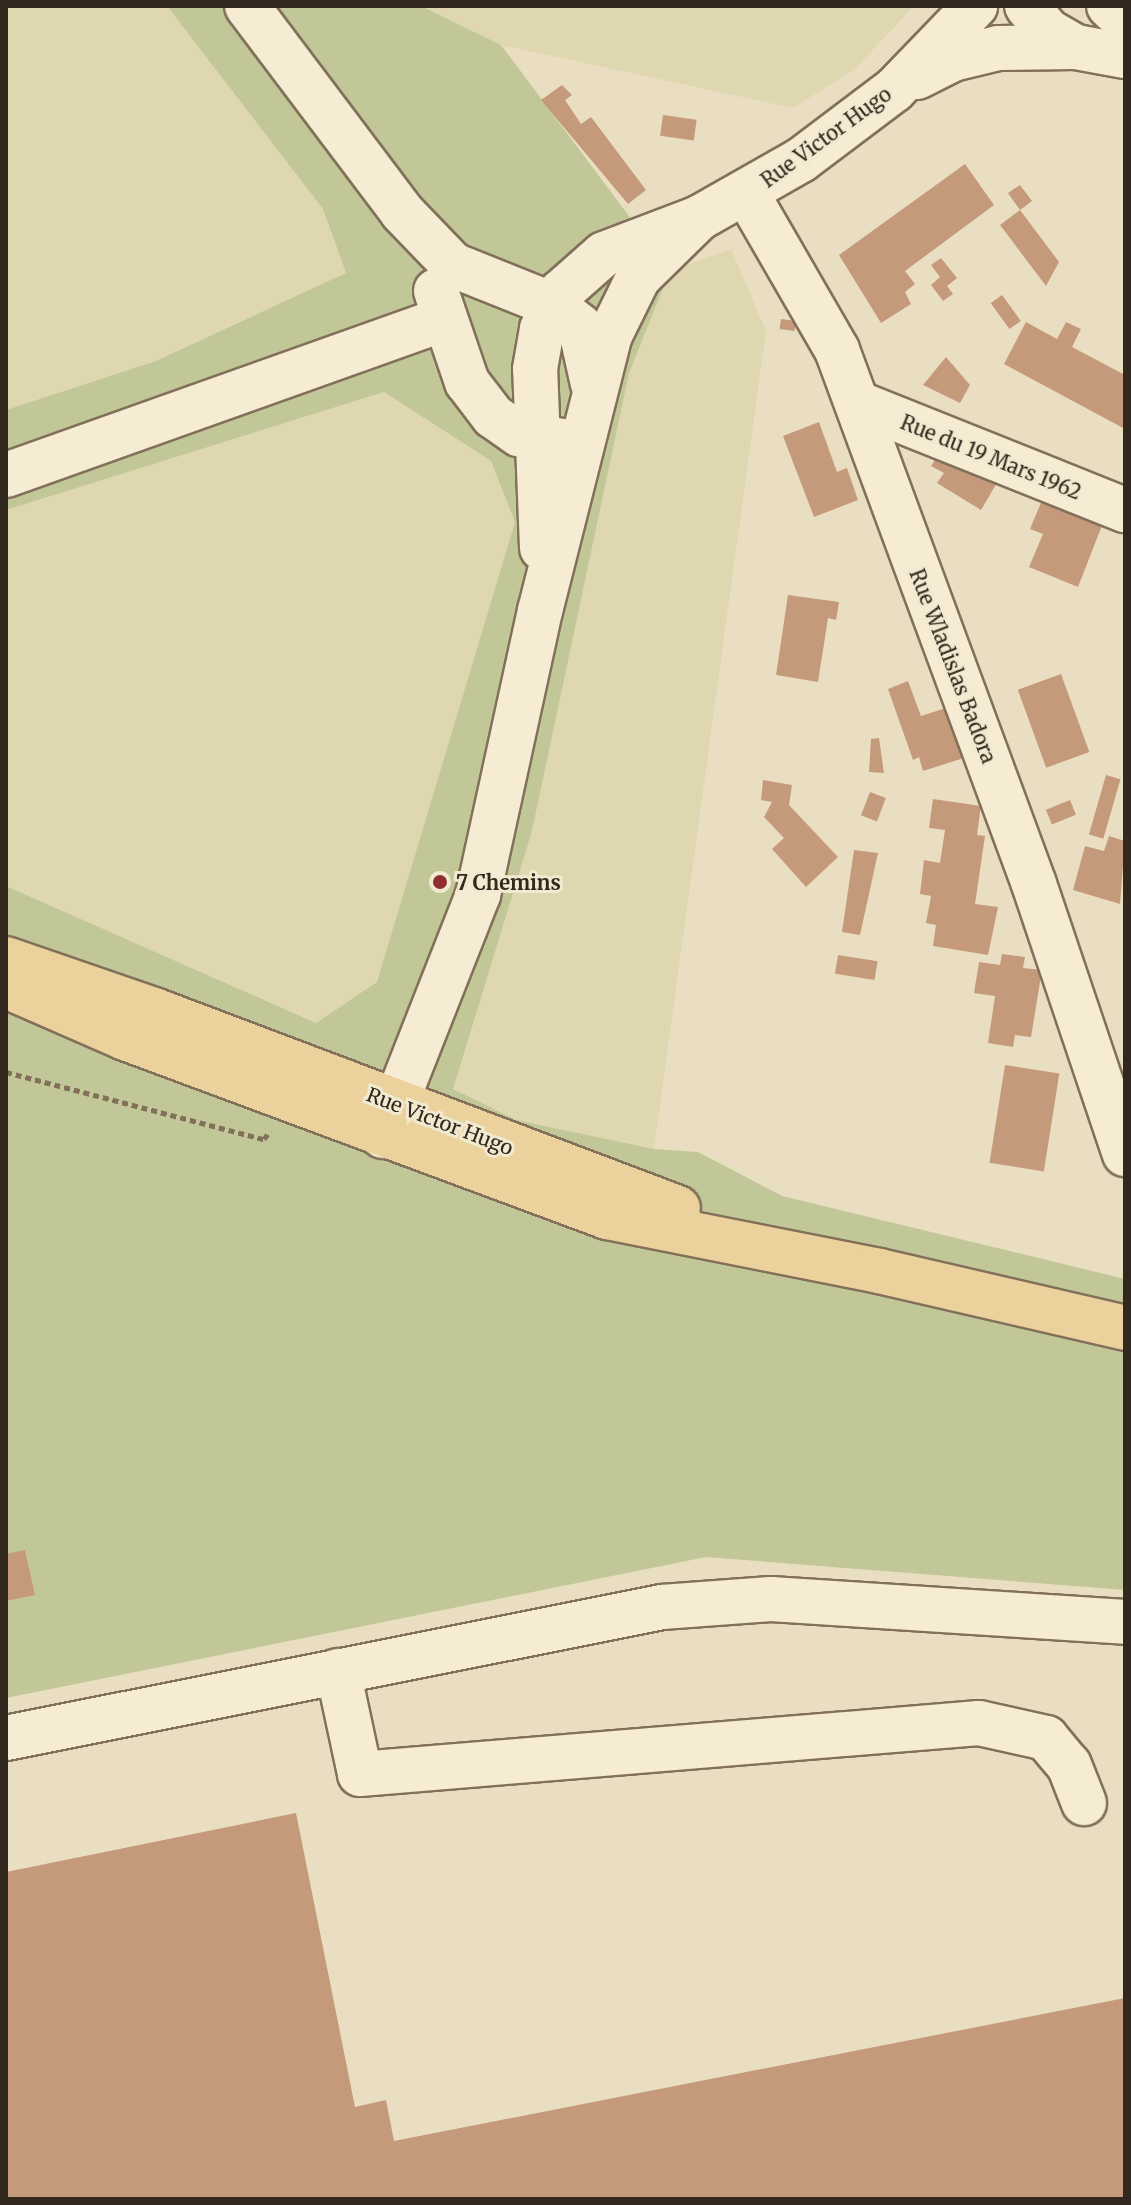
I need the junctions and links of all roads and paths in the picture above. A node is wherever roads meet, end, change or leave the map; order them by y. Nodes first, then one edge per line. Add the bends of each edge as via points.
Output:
1 (247, 6) edge
2 (975, 6) edge
3 (1027, 6) edge
4 (1109, 6) edge
5 (1125, 21) edge
6 (1076, 47) junction
7 (1125, 56) edge
8 (894, 90) junction
9 (747, 194) junction
10 (402, 212) junction
11 (699, 218) junction
12 (553, 305) junction
13 (444, 319) junction
14 (595, 394) junction
15 (857, 403) junction
16 (585, 436) junction
17 (537, 439) junction
18 (6, 475) edge
19 (1125, 510) edge
20 (540, 611) junction
21 (6, 959) edge
22 (6, 986) edge
23 (6, 1072) edge
24 (292, 1102) junction
25 (389, 1120) junction
26 (1125, 1154) edge
27 (1125, 1328) edge
28 (1125, 1622) edge
29 (338, 1671) junction
30 (6, 1738) edge
31 (1084, 1803) dead end

1 - 10 street
2 - 8 street, Rue Victor Hugo
3 - 6 street via 1048,31
4 - 5 street
6 - 7 street
6 - 8 street via 975,52
8 - 9 street, Rue Victor Hugo
9 - 11 street, Rue Victor Hugo
9 - 15 street, Rue Wladislas Badora via 828,330
10 - 12 street via 464,273
10 - 13 street via 430,271
11 - 12 street via 604,254 570,281
11 - 14 street via 662,249 629,293 610,335
12 - 14 street via 580,326
12 - 17 street via 537,349
13 - 17 street via 476,396 507,427
13 - 18 street
14 - 16 street
15 - 19 street, Rue du 19 Mars 1962
15 - 26 street, Rue Wladislas Badora via 1034,884
16 - 17 street
16 - 20 street
17 - 20 street via 543,513
20 - 25 street via 478,895
21 - 25 main road, Rue Victor Hugo via 154,1010
22 - 24 main road, Rue Victor Hugo
23 - 24 path via 264,1139
24 - 25 main road, Rue Victor Hugo
25 - 27 main road, Rue Victor Hugo via 607,1217 879,1271
28 - 29 street via 786,1600 716,1602 603,1617
29 - 30 street
29 - 31 street via 360,1774 979,1723 1046,1738 1069,1765

